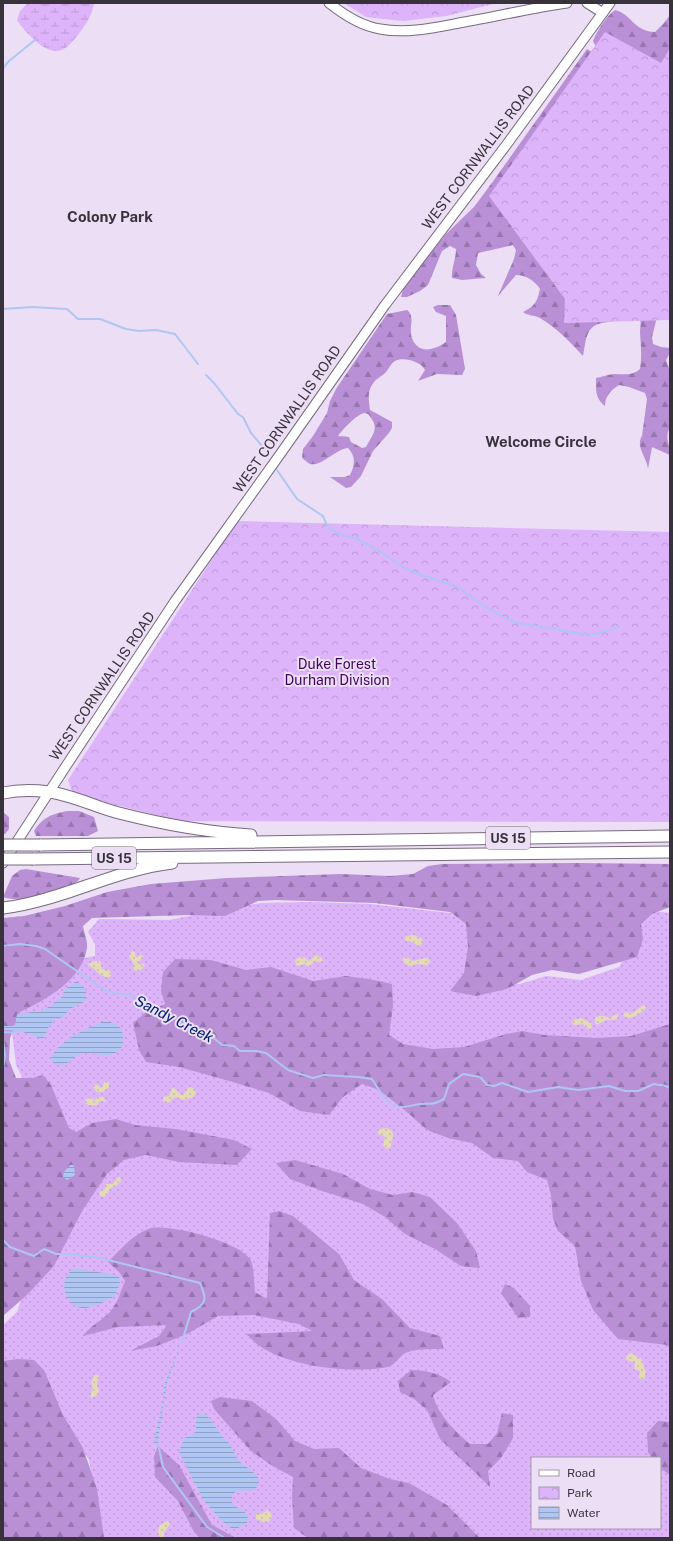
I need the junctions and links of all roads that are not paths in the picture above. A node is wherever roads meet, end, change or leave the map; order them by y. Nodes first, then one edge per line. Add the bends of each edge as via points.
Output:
1 (330, 3) edge
2 (567, 3) edge
3 (587, 3) edge
4 (610, 3) edge
5 (604, 13) junction
6 (49, 792) junction
7 (3, 793) edge
8 (670, 836) edge
9 (347, 840) junction
10 (3, 845) edge
11 (670, 852) edge
12 (195, 857) junction
13 (3, 859) edge
14 (3, 863) edge
15 (3, 908) edge

1 - 2 street via 365,25 382,30 400,31 427,29
3 - 5 street
4 - 5 street, WEST CORNWALLIS ROAD
5 - 6 street, WEST CORNWALLIS ROAD via 388,299 175,601
6 - 7 highway
6 - 9 highway via 117,812 195,829 232,834
6 - 14 street, WEST CORNWALLIS ROAD
8 - 9 highway, US 15
9 - 10 highway, US 15, bridge
11 - 12 highway, US 15
12 - 13 highway, US 15, bridge
12 - 15 highway via 134,871 20,906

